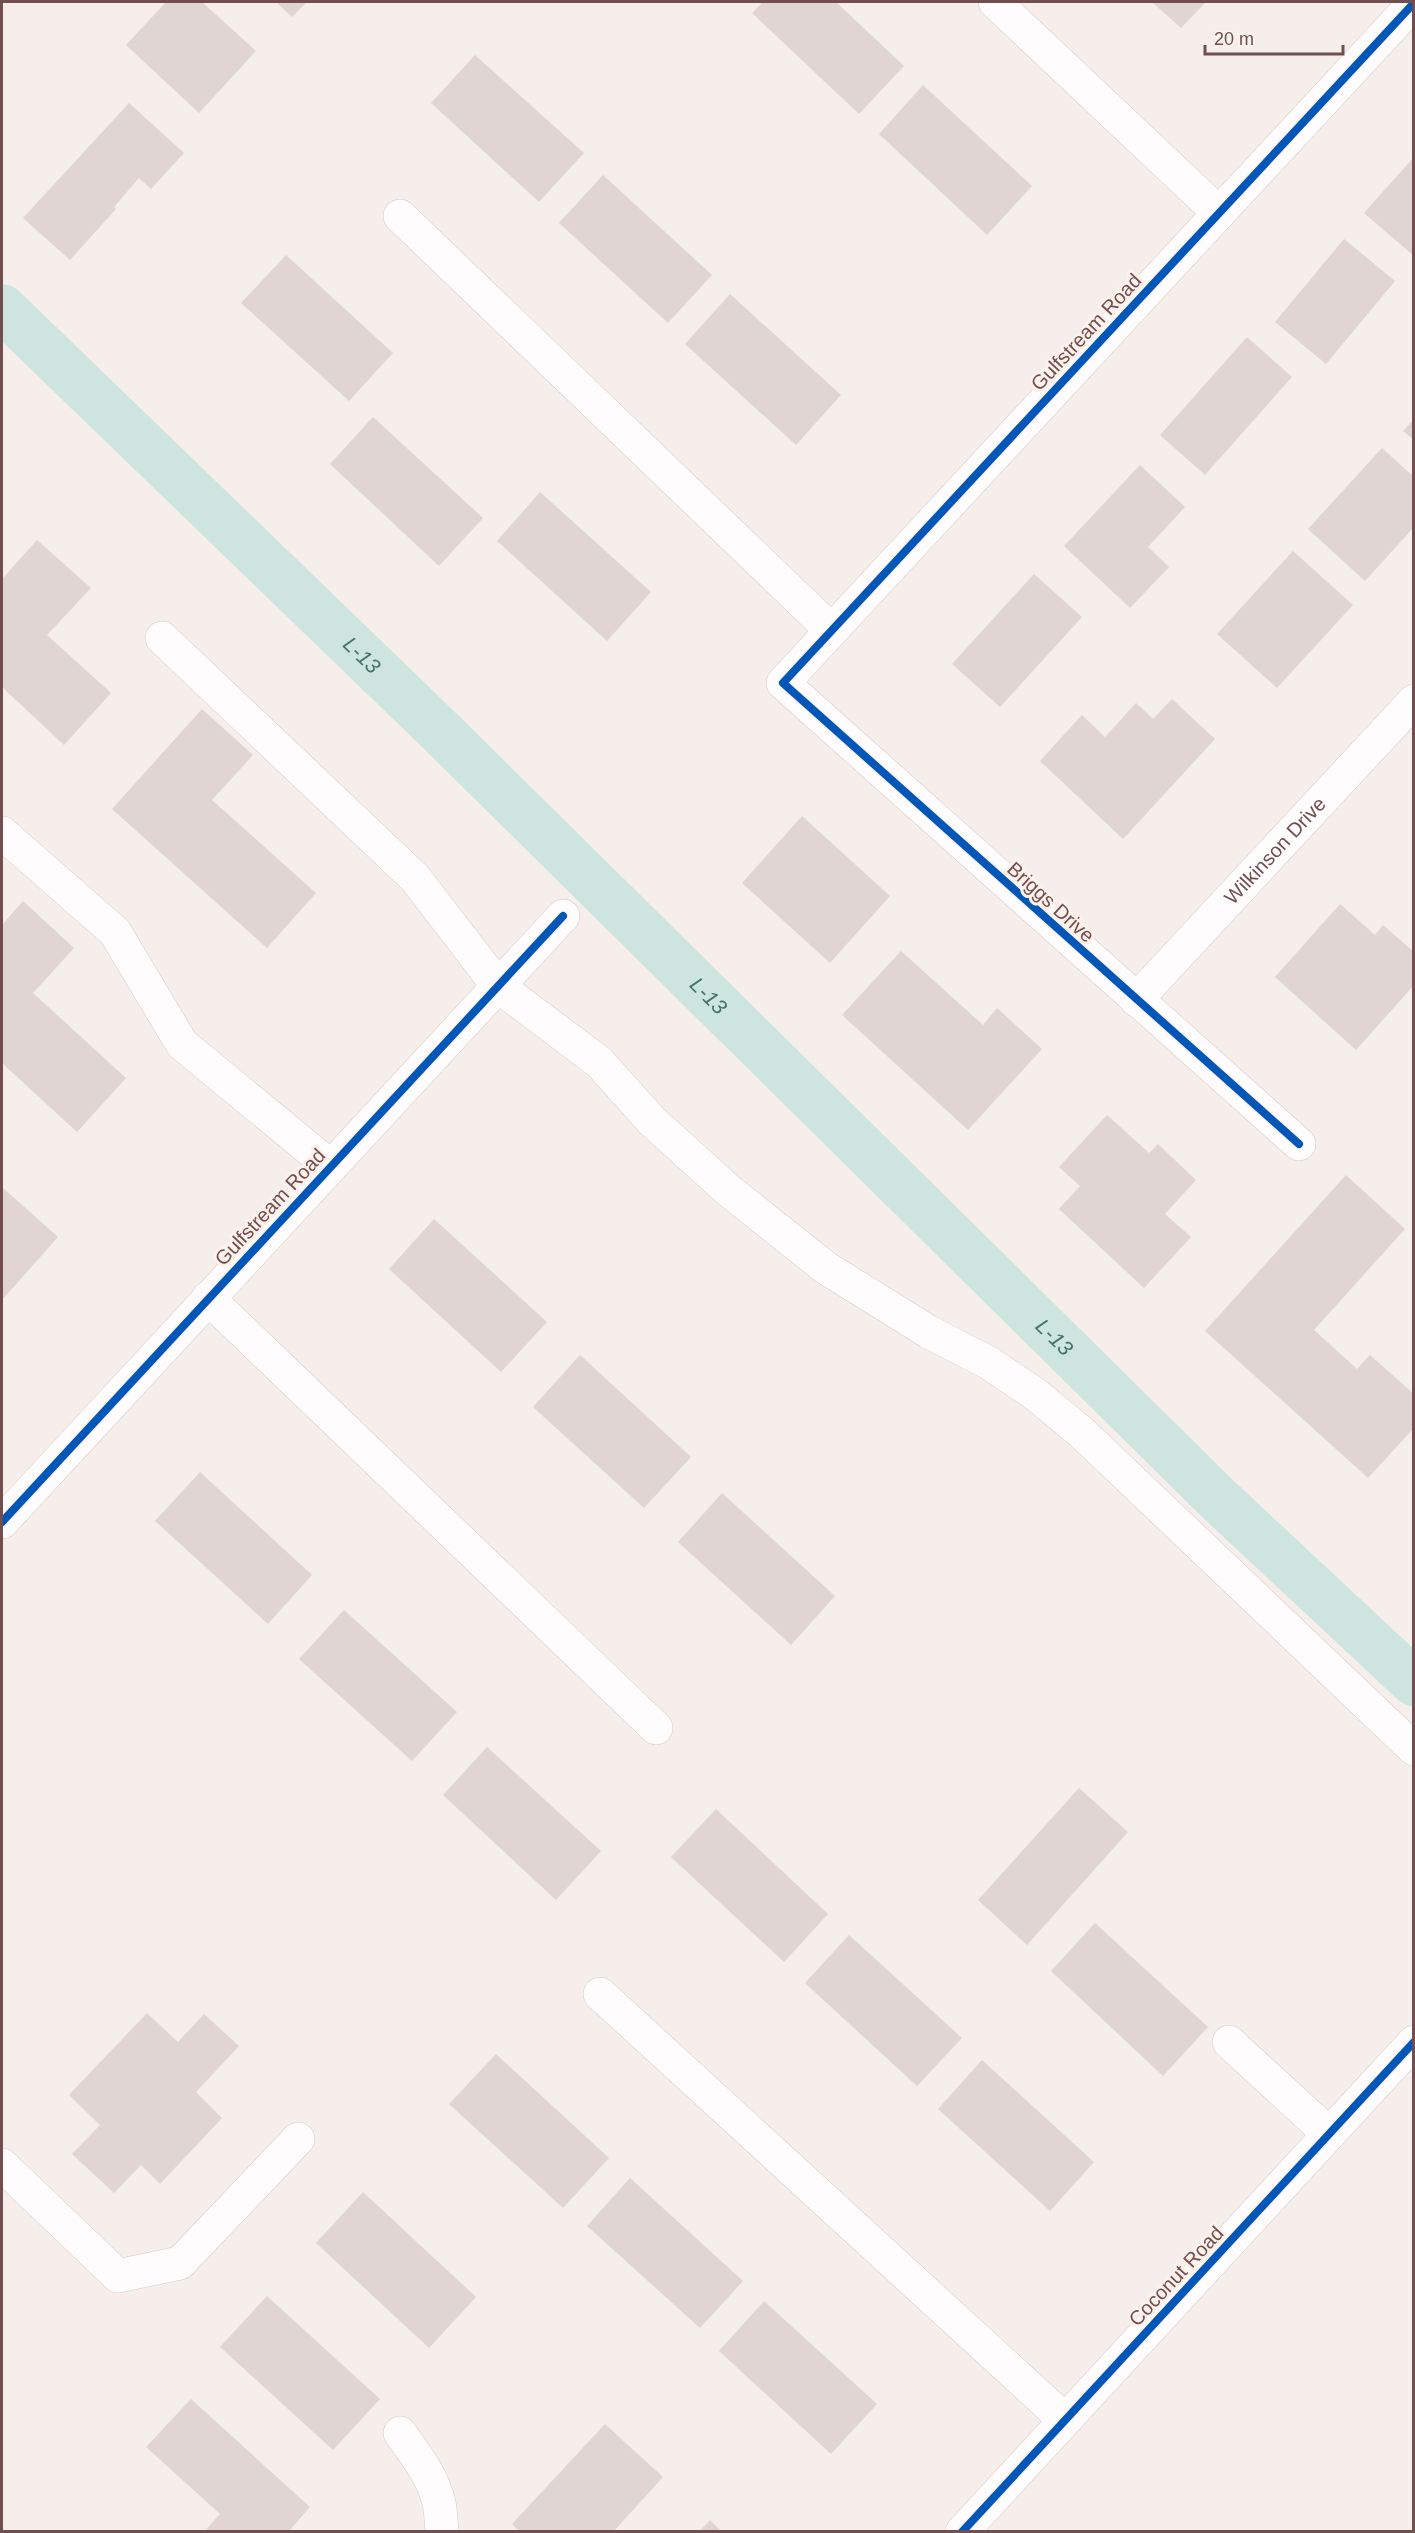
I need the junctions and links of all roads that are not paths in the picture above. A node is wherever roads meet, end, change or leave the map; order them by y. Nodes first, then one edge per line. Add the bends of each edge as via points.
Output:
1 (995, 2) edge
2 (1413, 3) edge
3 (1219, 213) junction
4 (400, 216) dead end
5 (831, 630) junction
6 (162, 638) dead end
7 (783, 683) joint
8 (1413, 701) edge
9 (2, 833) edge
10 (562, 916) dead end
11 (498, 986) junction
12 (1136, 1000) junction
13 (1299, 1144) dead end
14 (330, 1167) junction
15 (208, 1298) junction
16 (4, 1513) edge
17 (656, 1728) dead end
18 (1413, 1749) edge
19 (600, 1994) dead end
20 (1229, 2042) dead end
21 (1413, 2042) edge
22 (1329, 2134) junction
23 (298, 2139) dead end
24 (2, 2165) edge
25 (1065, 2420) junction
26 (400, 2433) dead end
27 (442, 2532) edge
28 (962, 2532) edge

1 - 3 street
2 - 3 street, Gulfstream Road
3 - 5 street, Gulfstream Road
4 - 5 street
5 - 7 street, Gulfstream Road
6 - 11 street via 415,878
7 - 12 street, Briggs Drive
8 - 12 street, Wilkinson Drive
9 - 14 street via 115,932 182,1044
10 - 11 street, Gulfstream Road
11 - 14 street, Gulfstream Road
11 - 18 street via 599,1062 660,1129 728,1190 826,1268 928,1332 989,1363 1082,1432
12 - 13 street, Briggs Drive
14 - 15 street, Gulfstream Road
15 - 16 street, Gulfstream Road
15 - 17 street
19 - 25 street
20 - 22 street
21 - 22 street, Coconut Road
22 - 25 street, Coconut Road
23 - 24 street via 180,2263 118,2276
25 - 28 street, Coconut Road
26 - 27 street via 432,2482

